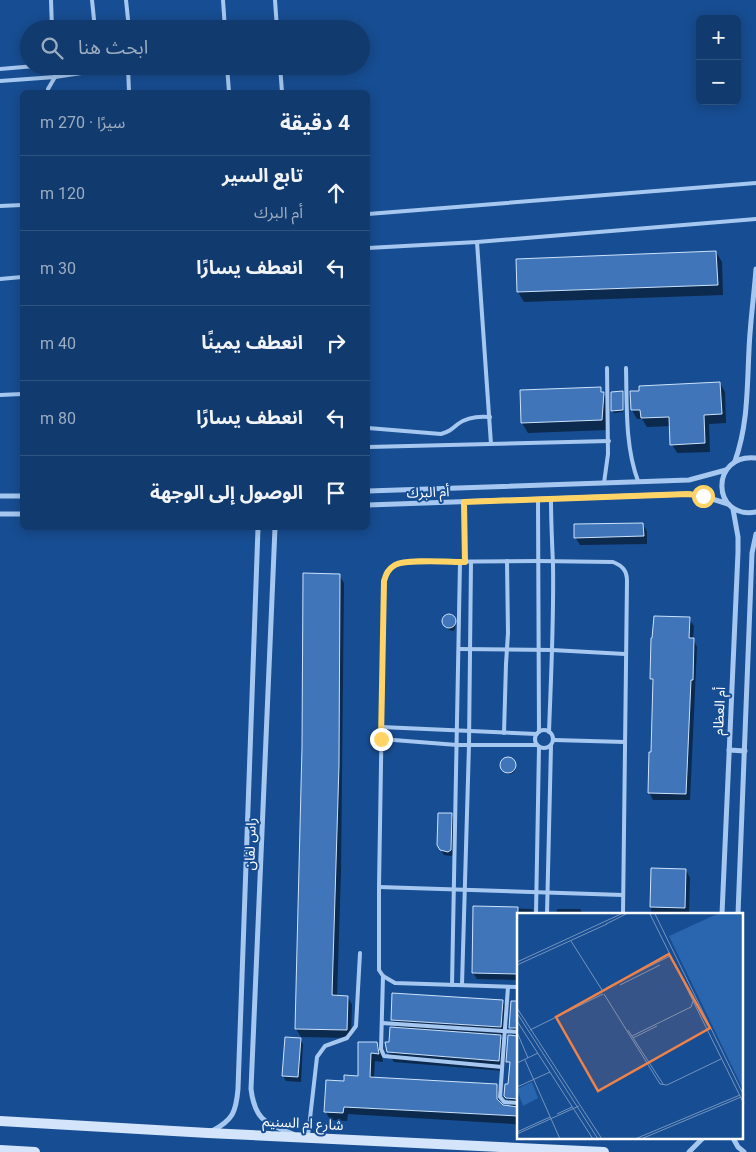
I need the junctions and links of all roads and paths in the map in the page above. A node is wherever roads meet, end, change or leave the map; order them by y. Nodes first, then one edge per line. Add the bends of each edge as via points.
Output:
1 (51, 0) edge
2 (92, 0) edge
3 (126, 0) edge
4 (223, 0) edge
5 (275, 0) edge
6 (52, 20) edge
7 (94, 20) edge
8 (128, 20) edge
9 (225, 20) edge
10 (276, 20) edge
11 (20, 67) edge
12 (0, 69) edge
13 (62, 75) edge
14 (128, 75) edge
15 (228, 75) edge
16 (281, 75) edge
17 (55, 76) junction
18 (0, 80) edge
19 (48, 90) edge
20 (129, 90) edge
21 (229, 90) edge
22 (282, 90) edge
23 (756, 183) edge
24 (20, 205) edge
25 (0, 206) edge
26 (370, 214) edge
27 (756, 219) edge
28 (477, 242) junction
29 (370, 248) edge
30 (756, 269) edge
31 (20, 277) edge
32 (0, 279) edge
33 (755, 296) edge
34 (607, 368) dead end
35 (626, 368) dead end
36 (20, 394) edge
37 (0, 395) edge
38 (490, 417) junction
39 (370, 428) edge
40 (609, 440) junction
41 (491, 444) junction
42 (370, 447) edge
43 (756, 458) edge
44 (735, 461) junction
45 (726, 470) junction
46 (638, 482) junction
47 (604, 483) junction
48 (370, 491) edge
49 (0, 496) edge
50 (20, 496) edge
51 (538, 499) junction
52 (551, 499) junction
53 (464, 502) junction
54 (728, 504) junction
55 (370, 505) edge
56 (733, 509) junction
57 (756, 512) edge
58 (0, 514) edge
59 (20, 514) edge
60 (258, 530) edge
61 (275, 530) edge
62 (756, 534) edge
63 (507, 561) junction
64 (538, 561) junction
65 (462, 562) junction
66 (471, 562) junction
67 (553, 562) junction
68 (459, 649) junction
69 (470, 649) junction
70 (538, 650) junction
71 (552, 650) junction
72 (625, 654) junction
73 (381, 727) junction
74 (458, 731) junction
75 (469, 731) junction
76 (504, 732) junction
77 (549, 732) junction
78 (538, 733) junction
79 (381, 739) junction
80 (554, 740) junction
81 (625, 742) junction
82 (457, 744) junction
83 (469, 745) junction
84 (538, 746) junction
85 (550, 746) junction
86 (728, 750) junction
87 (745, 751) junction
88 (378, 887) junction
89 (453, 888) junction
90 (464, 889) junction
91 (537, 892) junction
92 (548, 892) junction
93 (623, 895) junction
94 (536, 913) edge
95 (547, 913) edge
96 (623, 913) edge
97 (722, 913) edge
98 (738, 913) edge
99 (360, 953) dead end
100 (383, 976) junction
101 (452, 985) junction
102 (462, 985) junction
103 (508, 987) junction
104 (517, 988) edge
105 (382, 1023) junction
106 (505, 1031) junction
107 (517, 1032) edge
108 (502, 1066) junction
109 (517, 1103) edge
110 (0, 1121) edge
111 (208, 1133) junction
112 (303, 1137) junction
113 (702, 1140) edge
114 (734, 1140) edge
115 (0, 1150) edge
116 (35, 1152) edge
117 (604, 1152) edge
118 (690, 1152) edge
119 (744, 1152) edge

1 - 6 lane
2 - 7 lane
3 - 8 lane
4 - 9 lane
5 - 10 lane
11 - 12 lane
13 - 17 lane
14 - 20 lane
15 - 21 lane
16 - 22 lane
17 - 18 lane
17 - 19 lane
23 - 26 lane
24 - 25 lane
27 - 28 lane
28 - 29 lane
28 - 38 lane
30 - 33 street
31 - 32 lane
33 - 44 street via 749,348 748,403
34 - 40 lane
35 - 46 lane via 629,446
36 - 37 lane
38 - 39 lane via 471,417 441,434
38 - 41 lane
40 - 41 lane
40 - 47 lane
41 - 42 lane
43 - 44 street
44 - 45 street
45 - 46 street, أم البرك via 689,480
45 - 54 street via 721,481 722,493
46 - 47 street, أم البرك
47 - 48 street, أم البرك
49 - 50 street
51 - 52 street, أم البرك
51 - 53 street, أم البرك
51 - 64 lane
52 - 54 street, أم البرك via 688,494
52 - 67 lane
53 - 55 street, أم البرك
53 - 65 lane
54 - 56 street
56 - 57 street
56 - 86 street, أم العظام via 738,552
58 - 59 street
60 - 111 street, راس لفان via 237,1096 230,1119
61 - 112 street, راس لفان via 251,1089 253,1104 260,1117 273,1126
62 - 87 street, أم العظام via 752,553
63 - 64 lane
63 - 66 lane
63 - 76 lane, bridge
64 - 67 lane
64 - 70 lane
65 - 66 lane
65 - 68 lane
65 - 73 lane via 403,562 390,568 386,574
66 - 69 lane
67 - 71 lane
67 - 72 lane via 613,562 624,569 627,575
68 - 69 lane
68 - 74 lane
69 - 70 lane
69 - 75 lane
70 - 71 lane
70 - 78 lane
71 - 72 lane
71 - 77 lane
72 - 81 lane
73 - 74 lane
73 - 79 lane
74 - 75 lane
74 - 82 lane
75 - 76 lane
75 - 83 lane
76 - 78 lane
77 - 78 lane
77 - 80 lane
78 - 84 lane via 535,739
79 - 82 lane
79 - 88 lane
80 - 81 lane
80 - 85 lane
81 - 93 lane
82 - 83 lane
82 - 89 lane
83 - 84 lane
83 - 90 lane
84 - 85 lane via 545,749
84 - 91 lane
85 - 92 lane
86 - 87 street
86 - 97 street, أم العظام
87 - 98 street, أم العظام
88 - 89 lane
88 - 100 lane via 378,962
89 - 90 lane
89 - 101 lane
90 - 91 lane
90 - 102 lane
91 - 92 lane
91 - 94 lane
92 - 93 lane
92 - 95 lane
93 - 96 lane
99 - 112 lane via 356,1026 347,1038 325,1046 317,1057
100 - 101 lane via 395,983
100 - 105 lane
101 - 102 lane
102 - 103 lane
103 - 104 lane
103 - 106 lane
105 - 106 lane
105 - 108 lane via 381,1049 387,1058
106 - 107 lane
106 - 108 lane
108 - 109 lane via 500,1097
110 - 111 main road, شارع ام السنيم
111 - 112 main road, شارع ام السنيم
112 - 117 main road, شارع ام السنيم
113 - 118 street
114 - 119 street
115 - 116 main road

